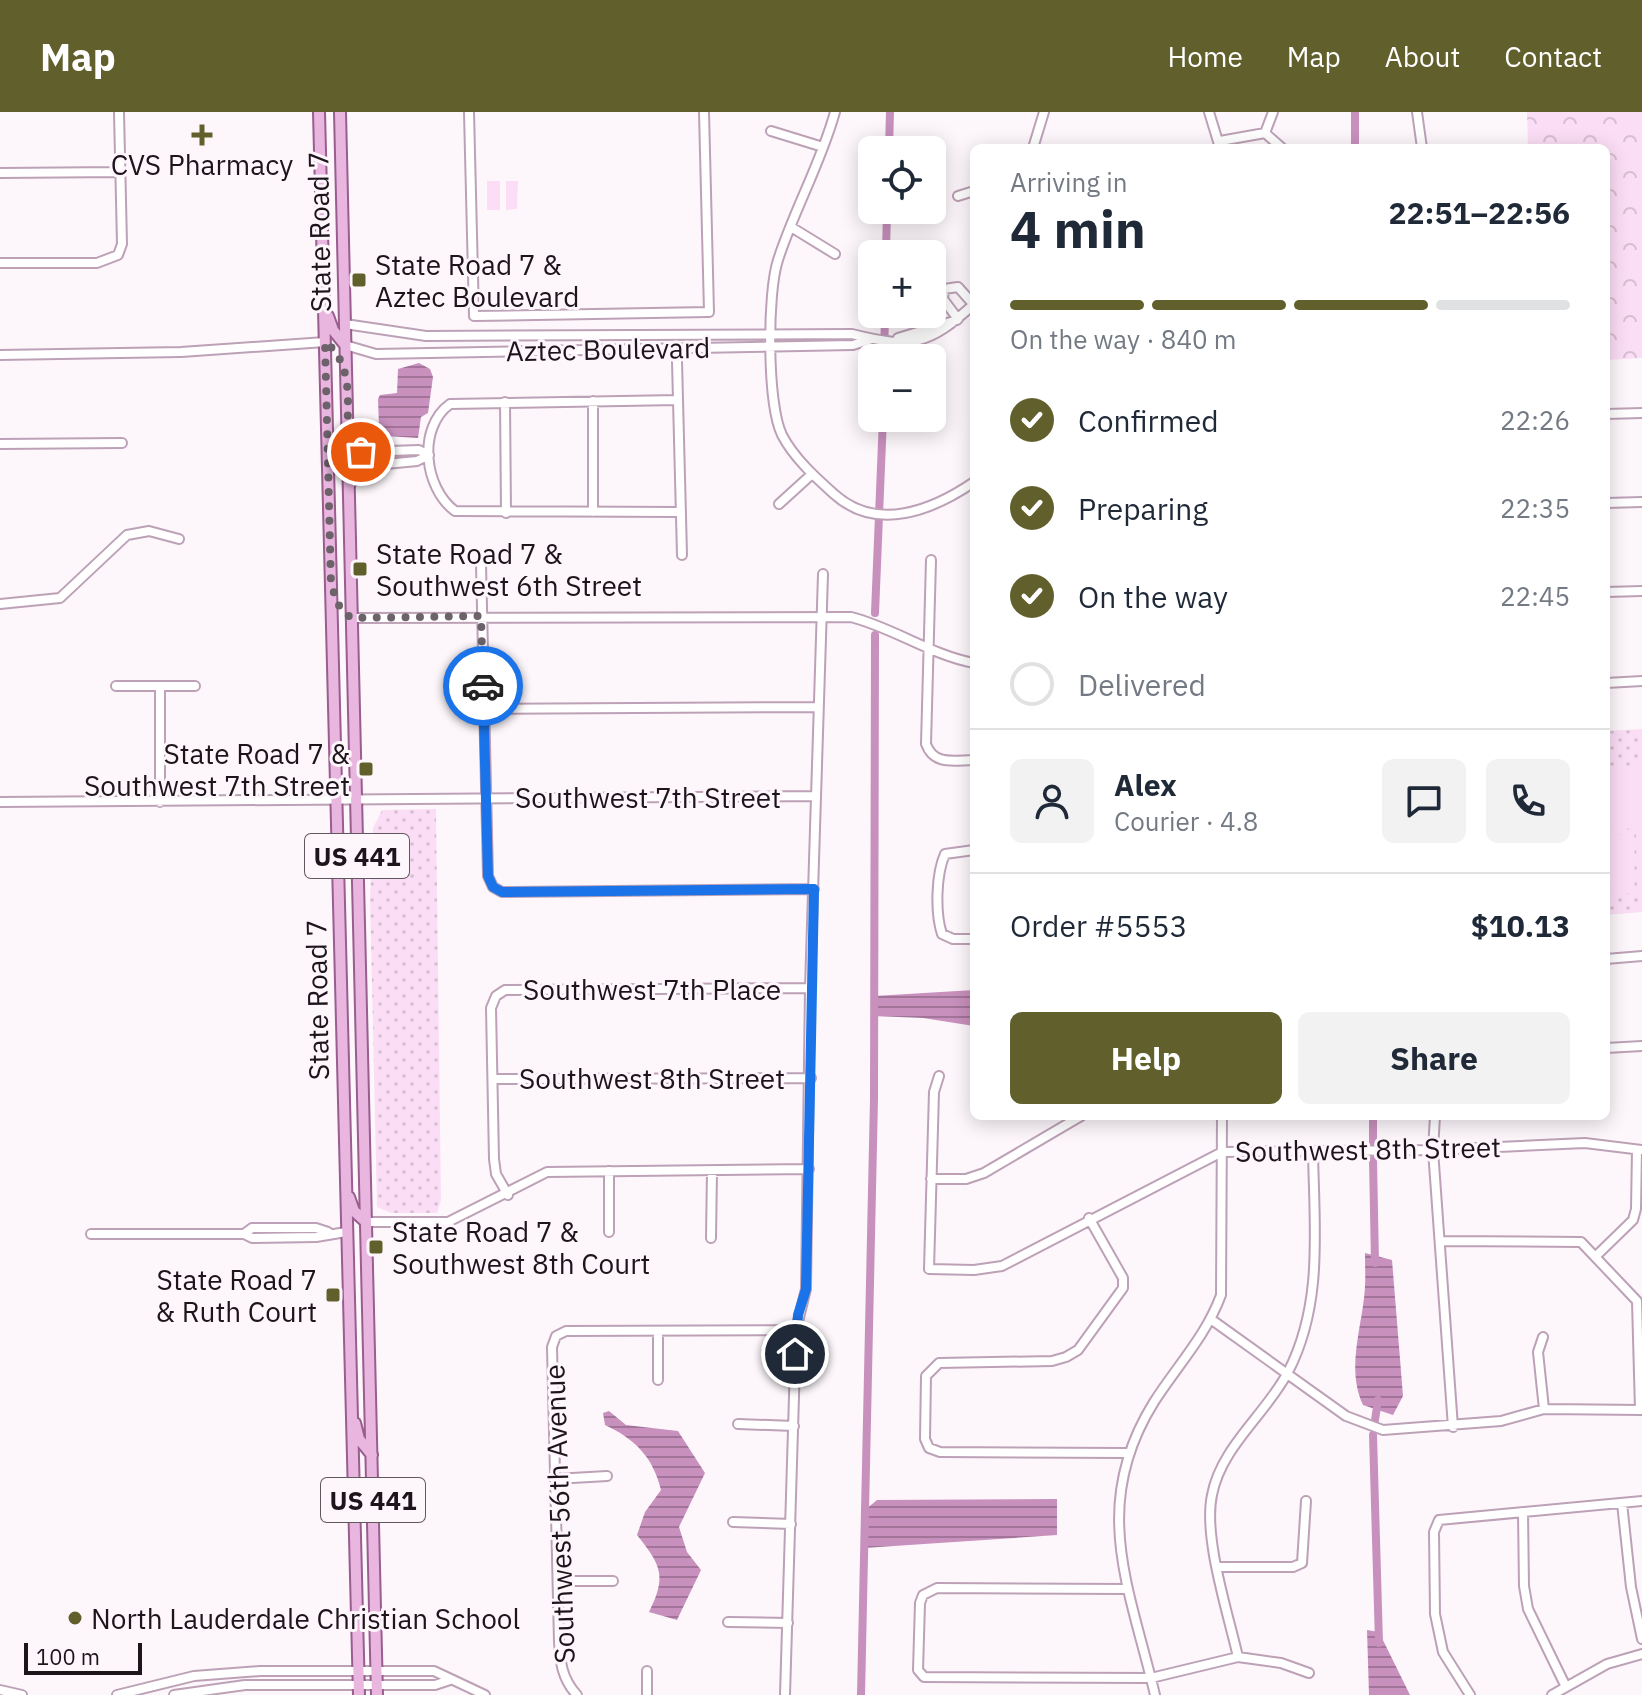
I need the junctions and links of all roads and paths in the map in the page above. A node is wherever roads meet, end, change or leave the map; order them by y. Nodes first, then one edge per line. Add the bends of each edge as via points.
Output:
1 (119, 112) edge
2 (319, 112) edge
3 (340, 112) edge
4 (469, 112) edge
5 (704, 112) edge
6 (835, 112) edge
7 (1044, 112) edge
8 (1209, 112) edge
9 (1273, 112) edge
10 (1417, 112) edge
11 (771, 131) dead end
12 (1265, 133) junction
13 (1034, 144) edge
14 (1220, 144) edge
15 (1224, 144) edge
16 (1277, 144) edge
17 (1421, 144) edge
18 (823, 147) junction
19 (120, 172) junction
20 (0, 173) edge
21 (970, 192) edge
22 (958, 196) dead end
23 (791, 227) junction
24 (835, 254) dead end
25 (0, 263) edge
26 (970, 300) edge
27 (324, 303) junction
28 (970, 308) edge
29 (958, 319) junction
30 (345, 324) junction
31 (772, 334) junction
32 (709, 335) junction
33 (872, 339) junction
34 (325, 342) junction
35 (345, 345) junction
36 (772, 346) junction
37 (710, 347) junction
38 (0, 355) edge
39 (677, 361) dead end
40 (346, 375) junction
41 (678, 400) junction
42 (593, 401) junction
43 (505, 402) junction
44 (1642, 413) edge
45 (1610, 414) edge
46 (347, 441) junction
47 (122, 443) dead end
48 (0, 444) edge
49 (429, 455) junction
50 (812, 474) junction
51 (970, 484) edge
52 (348, 487) junction
53 (1642, 502) edge
54 (1610, 503) edge
55 (779, 504) dead end
56 (593, 512) junction
57 (681, 512) junction
58 (506, 513) junction
59 (179, 539) dead end
60 (682, 555) dead end
61 (931, 560) dead end
62 (481, 563) dead end
63 (823, 574) dead end
64 (331, 585) junction
65 (1642, 591) edge
66 (1610, 592) edge
67 (0, 604) edge
68 (481, 616) junction
69 (821, 616) junction
70 (351, 618) junction
71 (928, 648) junction
72 (970, 662) edge
73 (1642, 681) edge
74 (1610, 683) edge
75 (116, 686) dead end
76 (160, 686) junction
77 (195, 686) dead end
78 (818, 707) junction
79 (484, 709) junction
80 (970, 760) edge
81 (816, 796) junction
82 (486, 798) junction
83 (0, 802) edge
84 (160, 802) junction
85 (336, 802) junction
86 (356, 802) junction
87 (970, 851) edge
88 (814, 889) junction
89 (970, 939) edge
90 (1642, 956) edge
91 (1610, 959) edge
92 (810, 988) junction
93 (1642, 1046) edge
94 (1610, 1048) edge
95 (939, 1076) dead end
96 (811, 1078) junction
97 (493, 1079) junction
98 (1074, 1120) edge
99 (1222, 1120) edge
100 (1435, 1120) edge
101 (1433, 1150) junction
102 (1639, 1150) edge
103 (1313, 1151) junction
104 (1222, 1152) junction
105 (809, 1169) junction
106 (609, 1171) junction
107 (712, 1171) junction
108 (931, 1179) junction
109 (345, 1184) junction
110 (508, 1195) junction
111 (1089, 1218) junction
112 (366, 1222) junction
113 (346, 1232) junction
114 (609, 1232) dead end
115 (91, 1234) dead end
116 (711, 1238) dead end
117 (1441, 1241) junction
118 (1596, 1256) junction
119 (366, 1258) junction
120 (1212, 1320) junction
121 (796, 1330) junction
122 (658, 1331) junction
123 (1543, 1337) dead end
124 (1288, 1373) junction
125 (658, 1380) dead end
126 (350, 1402) junction
127 (1544, 1409) junction
128 (1641, 1410) edge
129 (738, 1424) dead end
130 (794, 1426) junction
131 (1453, 1427) junction
132 (1127, 1453) junction
133 (372, 1455) junction
134 (607, 1476) dead end
135 (555, 1479) junction
136 (1306, 1501) dead end
137 (1642, 1501) edge
138 (1622, 1503) junction
139 (1523, 1512) junction
140 (733, 1522) dead end
141 (791, 1524) junction
142 (1219, 1567) junction
143 (558, 1581) junction
144 (613, 1581) dead end
145 (1128, 1589) junction
146 (728, 1622) dead end
147 (788, 1623) junction
148 (1642, 1639) edge
149 (1642, 1654) edge
150 (1238, 1657) junction
151 (647, 1671) dead end
152 (358, 1672) junction
153 (377, 1672) junction
154 (1309, 1673) dead end
155 (1151, 1678) junction
156 (450, 1680) junction
157 (1566, 1687) junction
158 (0, 1690) edge
159 (359, 1690) edge
160 (377, 1690) edge
161 (575, 1693) edge
162 (22, 1695) edge
163 (117, 1695) edge
164 (174, 1695) edge
165 (485, 1695) edge
166 (647, 1695) edge
167 (785, 1695) edge
168 (1155, 1695) edge
169 (1470, 1695) edge
170 (1552, 1695) edge

1 - 19 street
2 - 27 main road, State Road 7 / US 441
3 - 30 main road, State Road 7 / US 441
4 - 5 street via 474,316 709,312
6 - 18 street
7 - 13 street
8 - 14 street
9 - 12 street
10 - 17 street
11 - 18 street
12 - 15 street
12 - 16 street
18 - 23 street
19 - 20 street
19 - 25 street via 118,255 97,263
21 - 22 street
23 - 24 street
23 - 31 street via 774,272
26 - 29 street via 958,287 944,289 943,299
27 - 34 main road, State Road 7 / US 441
27 - 35 main road via 333,330
28 - 29 street, Aztec Boulevard
29 - 33 street, Aztec Boulevard via 926,340
30 - 32 street, Aztec Boulevard via 426,336
30 - 35 main road, State Road 7 / US 441
31 - 32 street, Aztec Boulevard
31 - 33 street, Aztec Boulevard
31 - 36 street
32 - 37 street
33 - 36 street, Aztec Boulevard via 853,345
34 - 38 street via 181,352
34 - 40 main road
34 - 64 main road, State Road 7 / US 441
35 - 37 street, Aztec Boulevard via 376,354
35 - 40 main road, State Road 7 / US 441
36 - 37 street, Aztec Boulevard
36 - 50 street via 777,422
39 - 41 street
40 - 46 main road, State Road 7 / US 441
41 - 42 street
41 - 57 street
42 - 43 street
42 - 56 street
43 - 49 street via 450,404 435,420
43 - 58 street
44 - 45 street
46 - 49 street via 361,452 419,450
46 - 52 main road, State Road 7 / US 441
47 - 48 street
49 - 52 street via 365,466
49 - 58 street via 429,470 445,504 455,511
50 - 51 street via 840,500 866,512 887,514 926,510
50 - 55 street
52 - 70 main road, State Road 7 / US 441
53 - 54 street
56 - 57 street
56 - 58 street
57 - 60 street
59 - 67 street via 149,531 127,535 60,598
61 - 71 street
62 - 68 street
63 - 69 street
64 - 70 main road via 340,608
64 - 85 main road, State Road 7 / US 441
65 - 66 street
68 - 69 street
68 - 70 street
68 - 79 street
69 - 71 street via 876,624
69 - 78 street
70 - 86 main road, State Road 7 / US 441
71 - 72 street
71 - 80 street via 930,755
73 - 74 street
75 - 76 street
76 - 77 street
76 - 84 street
78 - 79 street
78 - 81 street
79 - 82 street
81 - 82 street, Southwest 7th Street
81 - 88 street
82 - 86 street, Southwest 7th Street
82 - 88 street via 488,876 502,892
83 - 84 street, Southwest 7th Street
84 - 85 street, Southwest 7th Street
85 - 86 street, Southwest 7th Street
85 - 109 main road, State Road 7 / US 441
86 - 112 main road, State Road 7 / US 441
87 - 89 street via 945,854 940,864 939,924 942,934
88 - 92 street
90 - 91 street
92 - 96 street
92 - 97 street, Southwest 7th Place via 505,990 491,1008
93 - 94 street
95 - 108 street
96 - 97 street, Southwest 8th Street
96 - 105 street
97 - 110 street via 496,1174
98 - 108 street via 984,1173
99 - 104 street
100 - 101 street
101 - 102 street, Southwest 8th Street via 1585,1143
101 - 103 street, Southwest 8th Street
101 - 117 street
102 - 118 street via 1633,1220
103 - 104 street, Southwest 8th Street
103 - 124 street via 1312,1302
104 - 111 street, Southwest 8th Street
104 - 120 street via 1224,1277
105 - 107 street
105 - 121 street via 806,1289
106 - 107 street
106 - 110 street via 547,1172
106 - 114 street
107 - 116 street
108 - 111 street, Southwest 8th Street via 929,1269 1002,1266
109 - 112 main road via 354,1211
109 - 113 main road, State Road 7 / US 441
110 - 112 street via 448,1222
111 - 132 street via 1123,1278 1123,1288 1078,1350 1052,1361 939,1363 926,1376 925,1439 929,1448 940,1452
112 - 119 main road, State Road 7 / US 441
113 - 115 street via 252,1228 244,1234
113 - 119 main road
113 - 126 main road, State Road 7 / US 441
117 - 118 street via 1581,1242
117 - 131 street
118 - 128 street via 1637,1301
119 - 133 main road, State Road 7 / US 441
120 - 124 street
120 - 132 street via 1153,1403
121 - 122 street
121 - 130 street
122 - 125 street
122 - 135 street, Southwest 56th Avenue via 566,1331 556,1336
123 - 127 street via 1538,1352
124 - 131 street via 1346,1416 1383,1430
124 - 142 street via 1224,1462 1212,1495 1210,1535
126 - 133 main road via 359,1439
126 - 152 main road, State Road 7 / US 441
127 - 128 street
127 - 131 street
129 - 130 street
130 - 141 street
132 - 145 street via 1116,1526
133 - 153 main road, State Road 7 / US 441
134 - 135 street
135 - 143 street, Southwest 56th Avenue
136 - 142 street via 1302,1563
137 - 138 street
138 - 139 street
138 - 148 street
139 - 157 street via 1528,1609
139 - 169 street via 1439,1520 1434,1532 1435,1614 1443,1652
140 - 141 street
141 - 147 street
142 - 150 street
143 - 144 street
143 - 161 street, Southwest 56th Avenue via 561,1666
145 - 155 street
145 - 155 street via 937,1588 923,1595 918,1670 924,1677
146 - 147 street
147 - 167 street
149 - 157 street via 1607,1664
150 - 154 street
150 - 155 street
151 - 166 street
152 - 153 street
152 - 159 main road, State Road 7 / US 441
152 - 163 street via 213,1673
153 - 156 street via 434,1671
153 - 160 main road, State Road 7 / US 441
155 - 168 street
156 - 160 street
156 - 165 street
157 - 170 street
158 - 162 street
159 - 160 street
159 - 164 street via 245,1685

